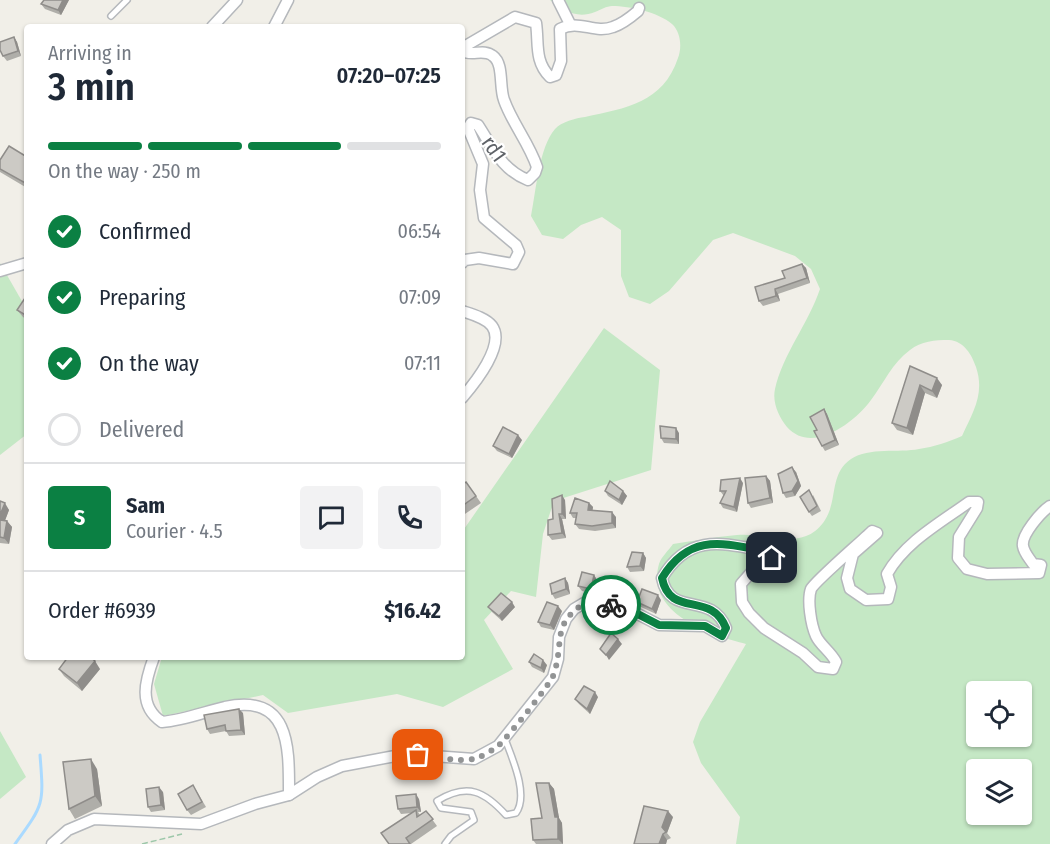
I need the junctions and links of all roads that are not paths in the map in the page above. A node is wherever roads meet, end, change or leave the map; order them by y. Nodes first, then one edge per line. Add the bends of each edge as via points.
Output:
1 (127, 0) edge
2 (237, 0) edge
3 (288, 0) edge
4 (558, 0) edge
5 (639, 8) dead end
6 (111, 16) dead end
7 (215, 24) edge
8 (276, 24) edge
9 (570, 24) junction
10 (465, 47) edge
11 (465, 53) edge
12 (465, 260) edge
13 (24, 264) edge
14 (0, 271) edge
15 (465, 312) edge
16 (465, 395) edge
17 (1050, 506) edge
18 (153, 660) edge
19 (504, 737) junction
20 (290, 795) junction
21 (52, 844) edge
22 (445, 844) edge

1 - 6 lane
2 - 7 street
3 - 8 street
4 - 9 street
5 - 9 street via 612,27
9 - 10 street, rd1 via 560,29 561,61 556,75 550,76 544,70 538,56 536,23 526,19 515,17
11 - 12 street, rd1 via 485,52 499,63 504,101 537,167 528,180 509,170 478,125 471,123 468,128 483,164 480,190 484,218 519,252 513,264 479,258
13 - 14 street
15 - 16 street via 488,322 495,334 493,350 480,378
17 - 19 street via 1023,538 1028,556 1034,564 1041,565 1039,573 987,574 967,569 958,558 959,537 978,502 969,502 915,541 893,564 887,574 891,587 888,599 866,600 850,589 847,578 853,554 877,533 872,531 811,590 816,637 833,656 833,669 818,667 764,628 742,602 741,584 754,568 772,558 770,552 716,542 698,544 672,562 662,578 664,591 672,599 706,607 723,620 726,628 722,636 705,626 659,625 630,610 590,600 566,619 553,677
18 - 20 street via 144,686 152,715 162,722 243,705 258,705 270,712 286,736
19 - 20 street via 498,746 474,759 406,753 342,766
19 - 22 lane via 521,806 516,813 507,815 488,796 475,790 446,795 437,801 441,808 471,812 474,820
20 - 21 street via 201,824 94,819 68,830

